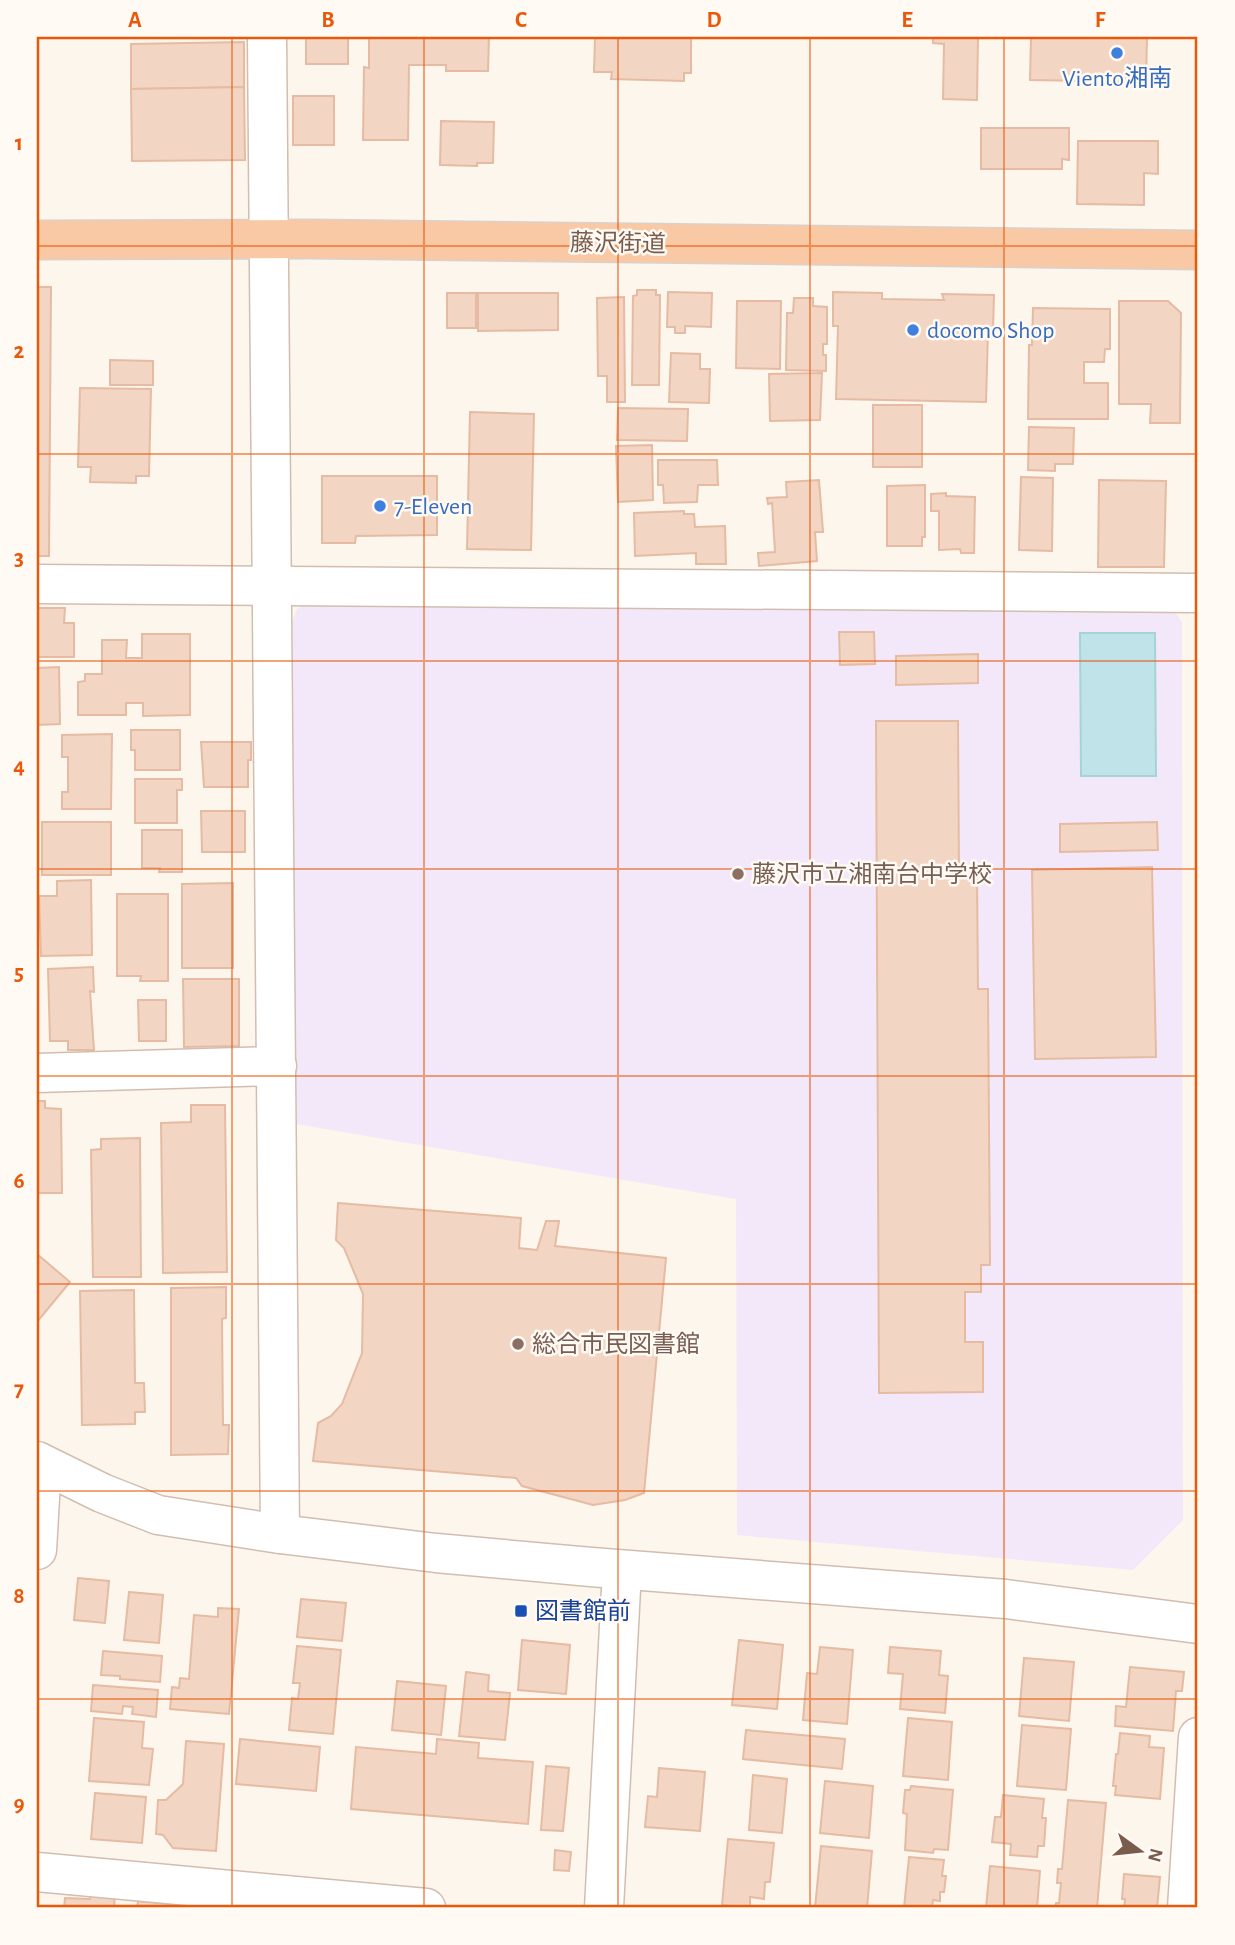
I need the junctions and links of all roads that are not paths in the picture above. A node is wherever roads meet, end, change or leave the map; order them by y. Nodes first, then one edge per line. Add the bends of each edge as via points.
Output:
1 (267, 37) edge
2 (268, 239) junction
3 (37, 240) edge
4 (1198, 250) edge
5 (37, 584) edge
6 (271, 587) junction
7 (1198, 593) edge
8 (278, 1066) junction
9 (37, 1073) edge
10 (39, 1462) edge
11 (280, 1534) junction
12 (37, 1541) edge
13 (622, 1570) junction
14 (1198, 1625) edge
15 (1198, 1737) edge
16 (37, 1872) edge
17 (426, 1908) edge
18 (604, 1908) edge
19 (1187, 1908) edge

1 - 2 street
2 - 3 highway, 藤沢街道
2 - 4 highway, 藤沢街道
2 - 6 street
5 - 6 street
6 - 7 street
6 - 8 street
8 - 9 street
8 - 11 street
10 - 11 street via 159,1515
10 - 12 street
11 - 13 street
13 - 14 street via 1006,1599
13 - 18 street
15 - 19 street
16 - 17 street

